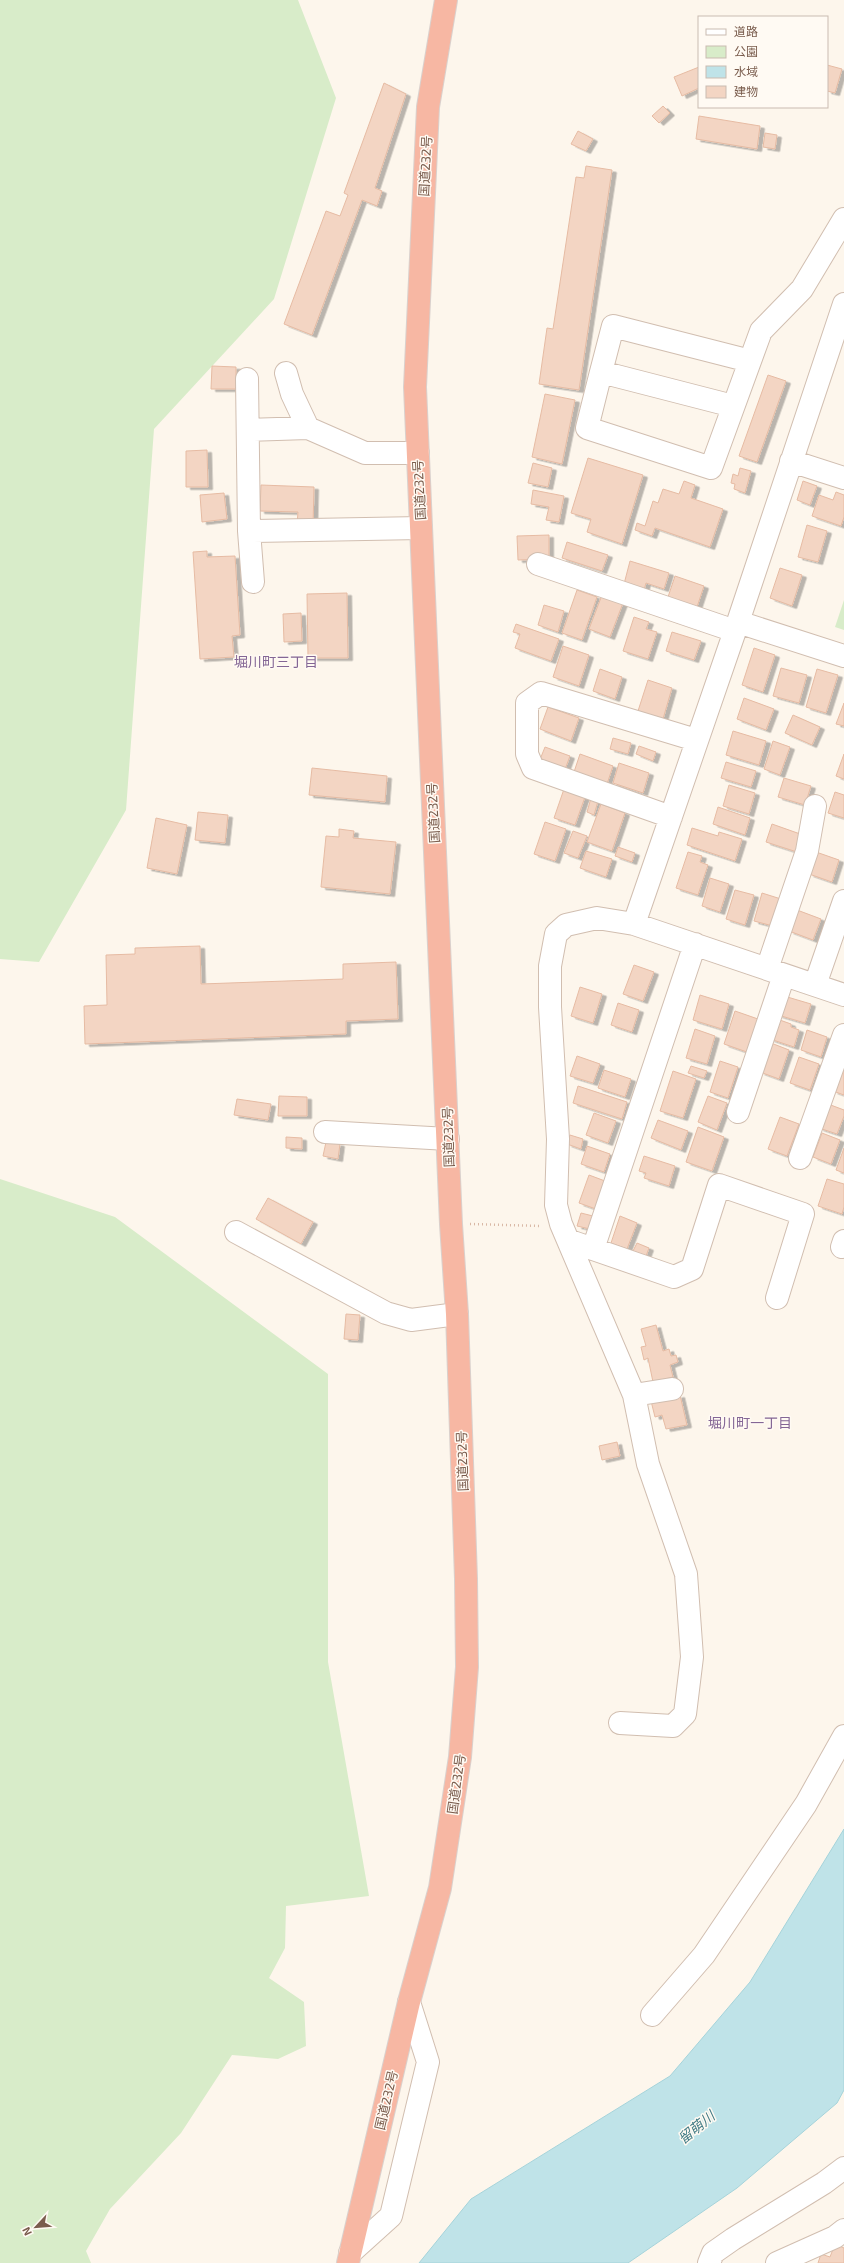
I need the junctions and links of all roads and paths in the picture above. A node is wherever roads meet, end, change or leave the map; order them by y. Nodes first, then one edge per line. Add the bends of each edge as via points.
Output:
1 (446, 0) edge
2 (844, 219) edge
3 (843, 312) edge
4 (750, 361) junction
5 (601, 372) junction
6 (286, 373) dead end
7 (247, 379) dead end
8 (733, 406) junction
9 (308, 428) junction
10 (248, 430) junction
11 (418, 453) junction
12 (791, 461) junction
13 (844, 478) edge
14 (421, 528) junction
15 (249, 531) junction
16 (538, 564) dead end
17 (253, 582) dead end
18 (737, 626) junction
19 (844, 656) edge
20 (696, 740) junction
21 (815, 806) dead end
22 (671, 817) junction
23 (844, 901) edge
24 (634, 924) junction
25 (840, 928) edge
26 (696, 944) junction
27 (775, 972) junction
28 (815, 985) junction
29 (844, 995) edge
30 (844, 1035) edge
31 (738, 1112) dead end
32 (325, 1132) dead end
33 (448, 1139) junction
34 (800, 1158) dead end
35 (451, 1224) junction
36 (236, 1232) dead end
37 (565, 1233) junction
38 (593, 1249) junction
39 (777, 1298) dead end
40 (457, 1314) junction
41 (672, 1390) dead end
42 (634, 1395) junction
43 (620, 1723) dead end
44 (844, 1736) edge
45 (409, 2002) junction
46 (652, 2015) dead end
47 (844, 2168) edge
48 (844, 2230) edge
49 (349, 2258) edge
50 (709, 2263) edge
51 (777, 2263) edge

1 - 11 highway, 国道232号 via 428,107 415,386
2 - 4 street via 802,289 761,332
3 - 12 street
4 - 5 street via 613,326
4 - 8 street
5 - 8 street
5 - 8 street via 587,428 711,468
6 - 9 street via 292,394
7 - 10 street
9 - 10 street
9 - 11 street via 365,453
10 - 15 street
11 - 14 highway, 国道232号
12 - 13 street
12 - 18 street
14 - 15 street
14 - 33 highway, 国道232号
15 - 17 street
16 - 18 street
18 - 19 street
18 - 20 street
20 - 22 street
20 - 22 street via 541,693 526,703 527,754 533,768
21 - 27 street via 807,851
22 - 24 street
23 - 25 street
24 - 26 street
24 - 37 street via 596,918 566,925 556,934 550,966 550,1007 558,1139 556,1205
25 - 28 street
26 - 27 street
26 - 38 street
27 - 28 street
27 - 31 street
28 - 29 street
30 - 34 street
32 - 33 street
33 - 35 highway, 国道232号
35 - 37 path via 529,1227
35 - 40 highway, 国道232号
36 - 40 street via 386,1313 411,1320
37 - 38 street
37 - 42 street
38 - 39 street via 674,1277 692,1269 719,1185 803,1214
40 - 45 highway, 国道232号 via 466,1579 466,1674 460,1757 440,1888
41 - 42 street
42 - 43 street via 648,1464 686,1574 692,1657 685,1714 673,1726
44 - 46 street via 806,1804 708,1948
45 - 49 highway, 国道232号
45 - 49 street via 428,2062 391,2216
47 - 50 street via 713,2253
48 - 51 street via 835,2237

